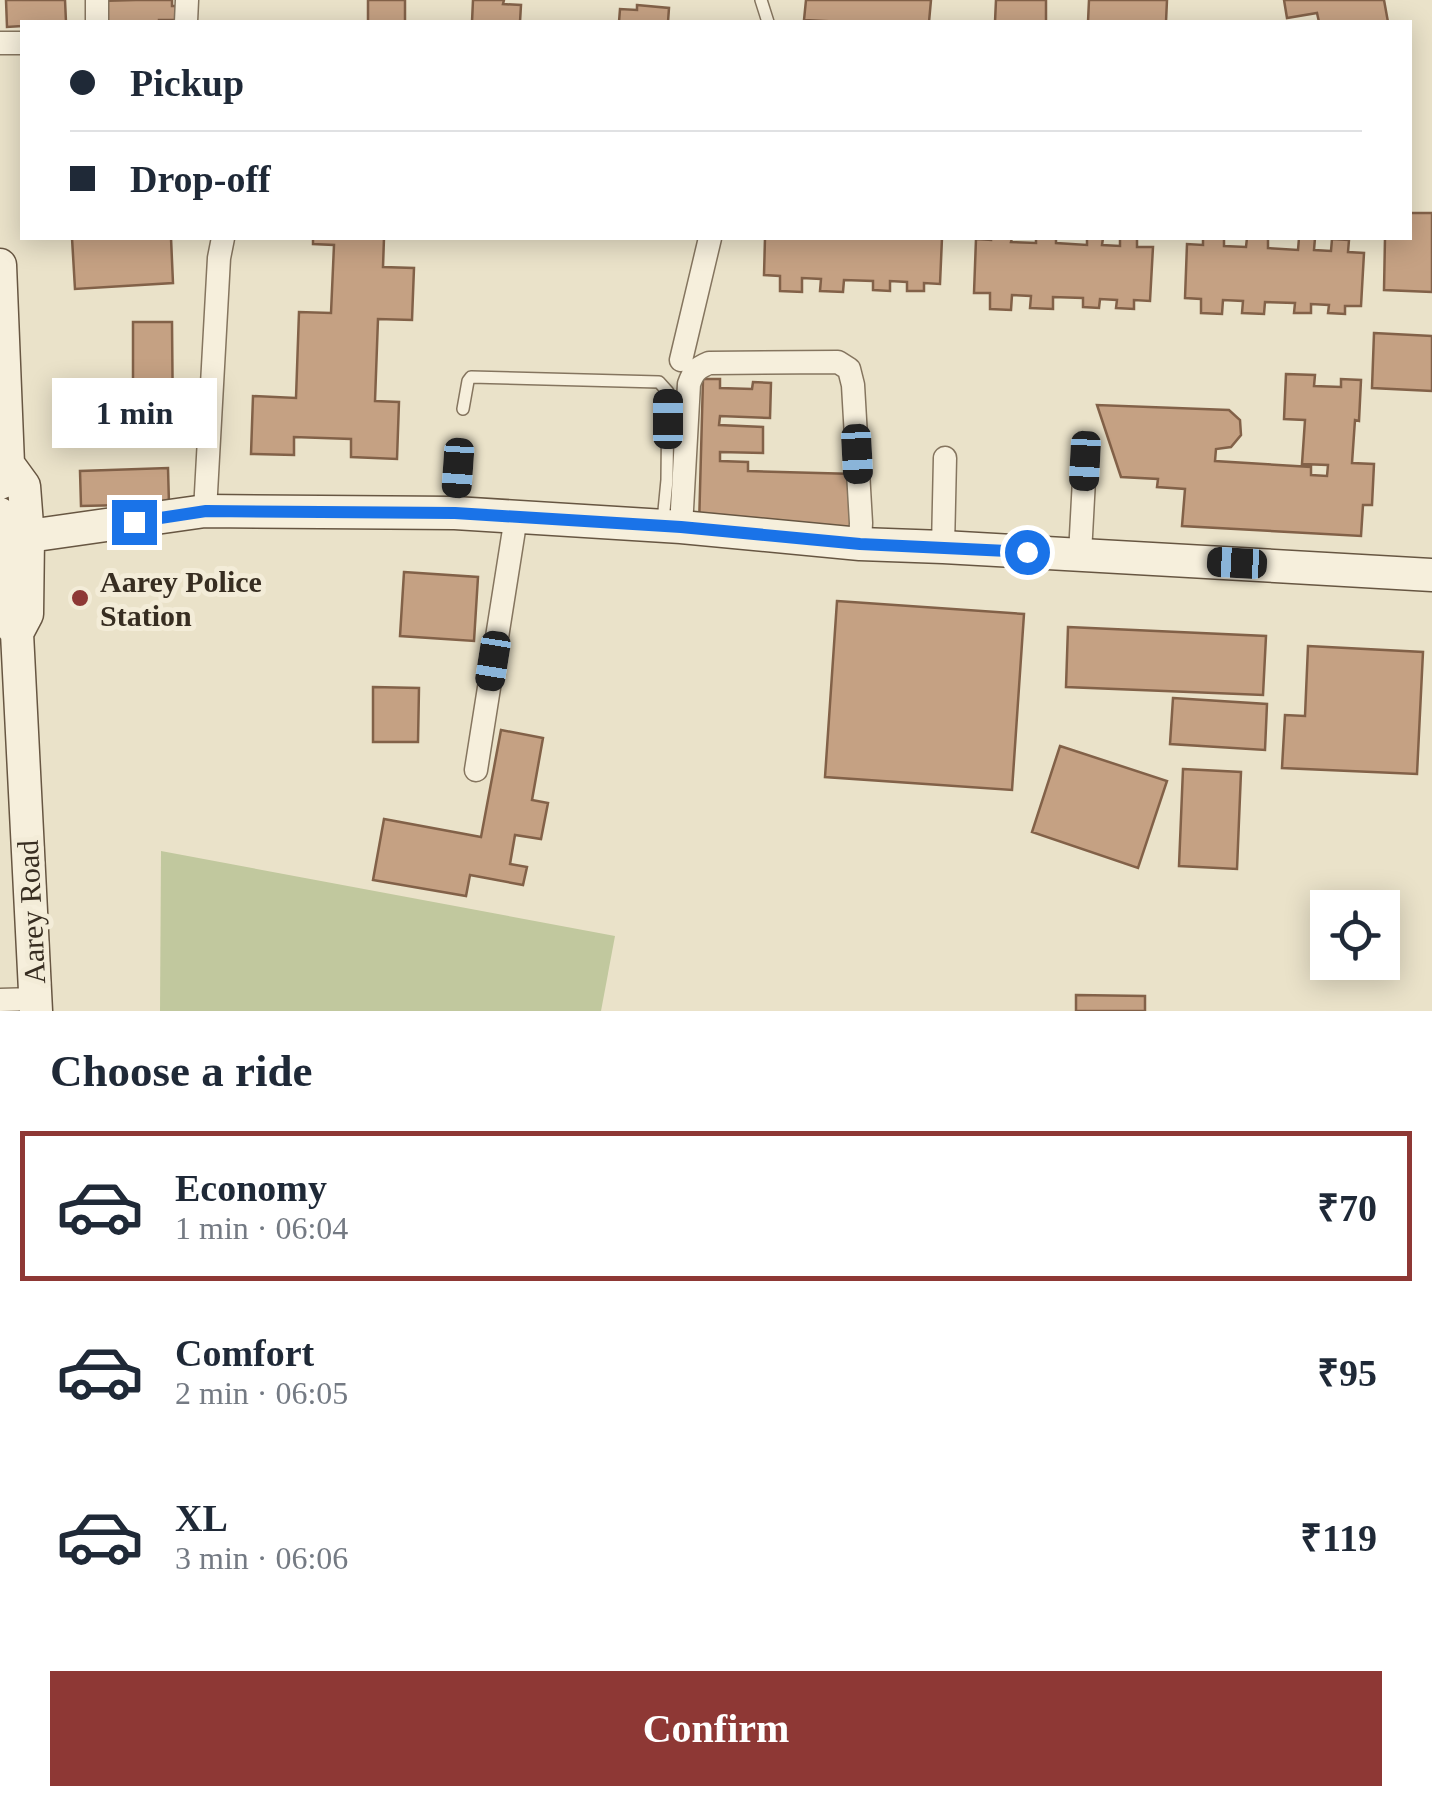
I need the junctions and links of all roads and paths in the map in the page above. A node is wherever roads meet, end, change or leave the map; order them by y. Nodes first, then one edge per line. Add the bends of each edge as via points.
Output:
1 (223, 240) edge
2 (710, 240) edge
3 (0, 265) edge
4 (681, 360) dead end
5 (2, 384) edge
6 (463, 409) dead end
7 (459, 454) dead end
8 (945, 458) dead end
9 (1085, 461) dead end
10 (4, 474) edge
11 (206, 511) junction
12 (455, 513) junction
13 (0, 514) edge
14 (516, 517) junction
15 (672, 526) junction
16 (14, 539) edge
17 (860, 544) junction
18 (943, 547) junction
19 (1080, 554) junction
20 (1432, 574) edge
21 (476, 770) dead end
22 (0, 1000) edge
23 (36, 1005) edge

1 - 11 street
2 - 4 street
3 - 5 street, Aarey Road
5 - 10 street, Aarey Road
6 - 15 lane via 472,378 660,382 668,392
7 - 12 lane
8 - 18 street
9 - 19 street
10 - 16 street, Aarey Road via 24,486
11 - 12 street
11 - 16 street
12 - 14 street
13 - 16 street, Aarey Road
14 - 15 street
14 - 21 street
15 - 17 street
15 - 17 street via 689,384 698,367 838,362 849,369 853,385
16 - 23 street, Aarey Road via 27,614 17,633
17 - 18 street
18 - 19 street
19 - 20 street
22 - 23 street

